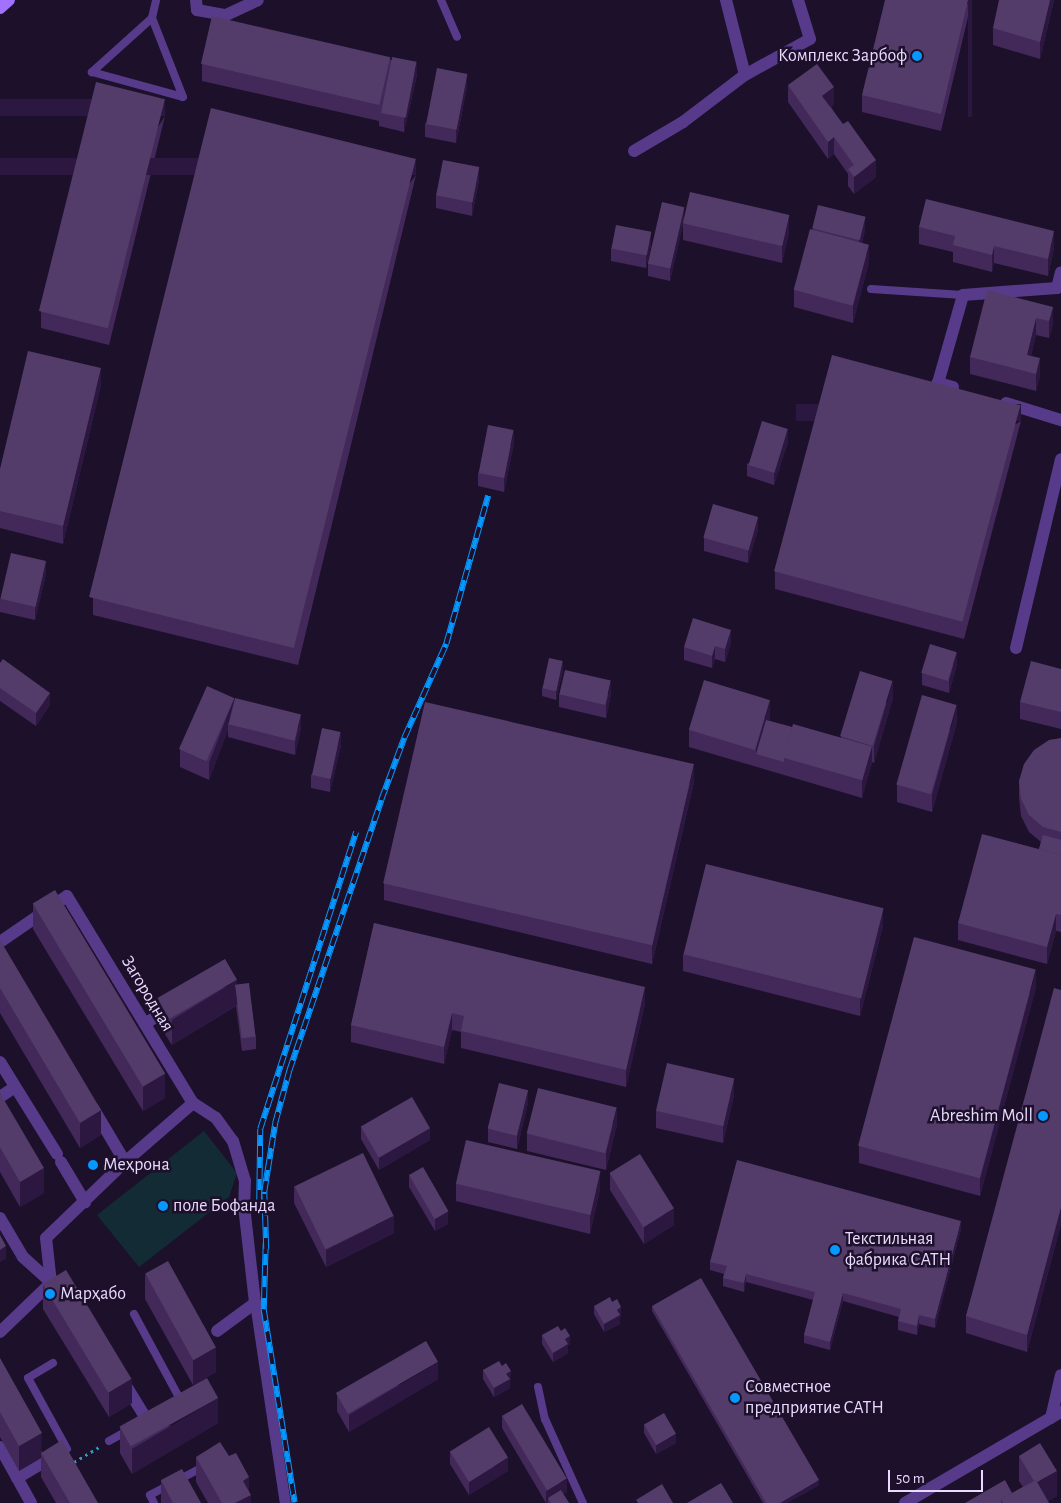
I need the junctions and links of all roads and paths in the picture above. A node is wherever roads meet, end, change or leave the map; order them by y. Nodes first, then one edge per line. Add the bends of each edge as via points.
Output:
1 (9, 0) edge
2 (156, 0) edge
3 (196, 0) edge
4 (258, 0) edge
5 (441, 0) edge
6 (726, 0) edge
7 (798, 0) edge
8 (0, 8) edge
9 (152, 18) junction
10 (457, 37) dead end
11 (745, 75) junction
12 (634, 151) dead end
13 (1061, 272) edge
14 (871, 289) dead end
15 (963, 295) junction
16 (967, 391) edge
17 (996, 400) edge
18 (1061, 420) edge
19 (1061, 459) edge
20 (1016, 648) dead end
21 (0, 942) edge
22 (183, 999) edge
23 (145, 1024) junction
24 (0, 1062) edge
25 (15, 1087) junction
26 (0, 1097) edge
27 (193, 1103) junction
28 (92, 1105) edge
29 (125, 1162) junction
30 (84, 1202) junction
31 (0, 1218) edge
32 (51, 1283) junction
33 (67, 1289) edge
34 (255, 1303) junction
35 (134, 1314) dead end
36 (217, 1331) dead end
37 (0, 1332) edge
38 (53, 1363) dead end
39 (117, 1371) edge
40 (1061, 1375) edge
41 (538, 1386) dead end
42 (172, 1406) edge
43 (1056, 1415) edge
44 (151, 1417) joint
45 (109, 1441) joint
46 (0, 1447) edge
47 (67, 1449) junction
48 (74, 1462) joint
49 (209, 1464) edge
50 (17, 1478) junction
51 (31, 1503) edge
52 (154, 1503) edge
53 (286, 1503) edge
54 (583, 1503) edge
55 (905, 1503) edge

1 - 8 main road
2 - 9 lane
3 - 4 street via 197,10 226,15
5 - 10 lane
6 - 11 street
7 - 11 street via 810,39
9 - 9 lane via 173,70 183,97 92,72
11 - 12 street via 682,122
13 - 15 street via 1057,288
14 - 15 lane
15 - 16 street via 938,383
17 - 18 street
19 - 20 street
21 - 23 street, Загородная via 66,896
22 - 23 street
23 - 27 street, Загородная
24 - 25 street
25 - 26 street
25 - 30 street
27 - 29 street
27 - 34 street via 216,1118 233,1141 240,1161 245,1181 244,1206
28 - 29 street
29 - 30 street
30 - 32 street via 46,1238
31 - 32 street via 23,1257
32 - 33 street
32 - 37 street
34 - 36 street
34 - 53 street
35 - 42 lane via 181,1401
38 - 47 lane via 28,1378
39 - 44 street
40 - 43 street
41 - 54 lane via 544,1419
43 - 55 street
44 - 45 lane
45 - 48 path
46 - 50 street
47 - 48 street
47 - 50 street
49 - 52 lane via 150,1495
50 - 51 street

